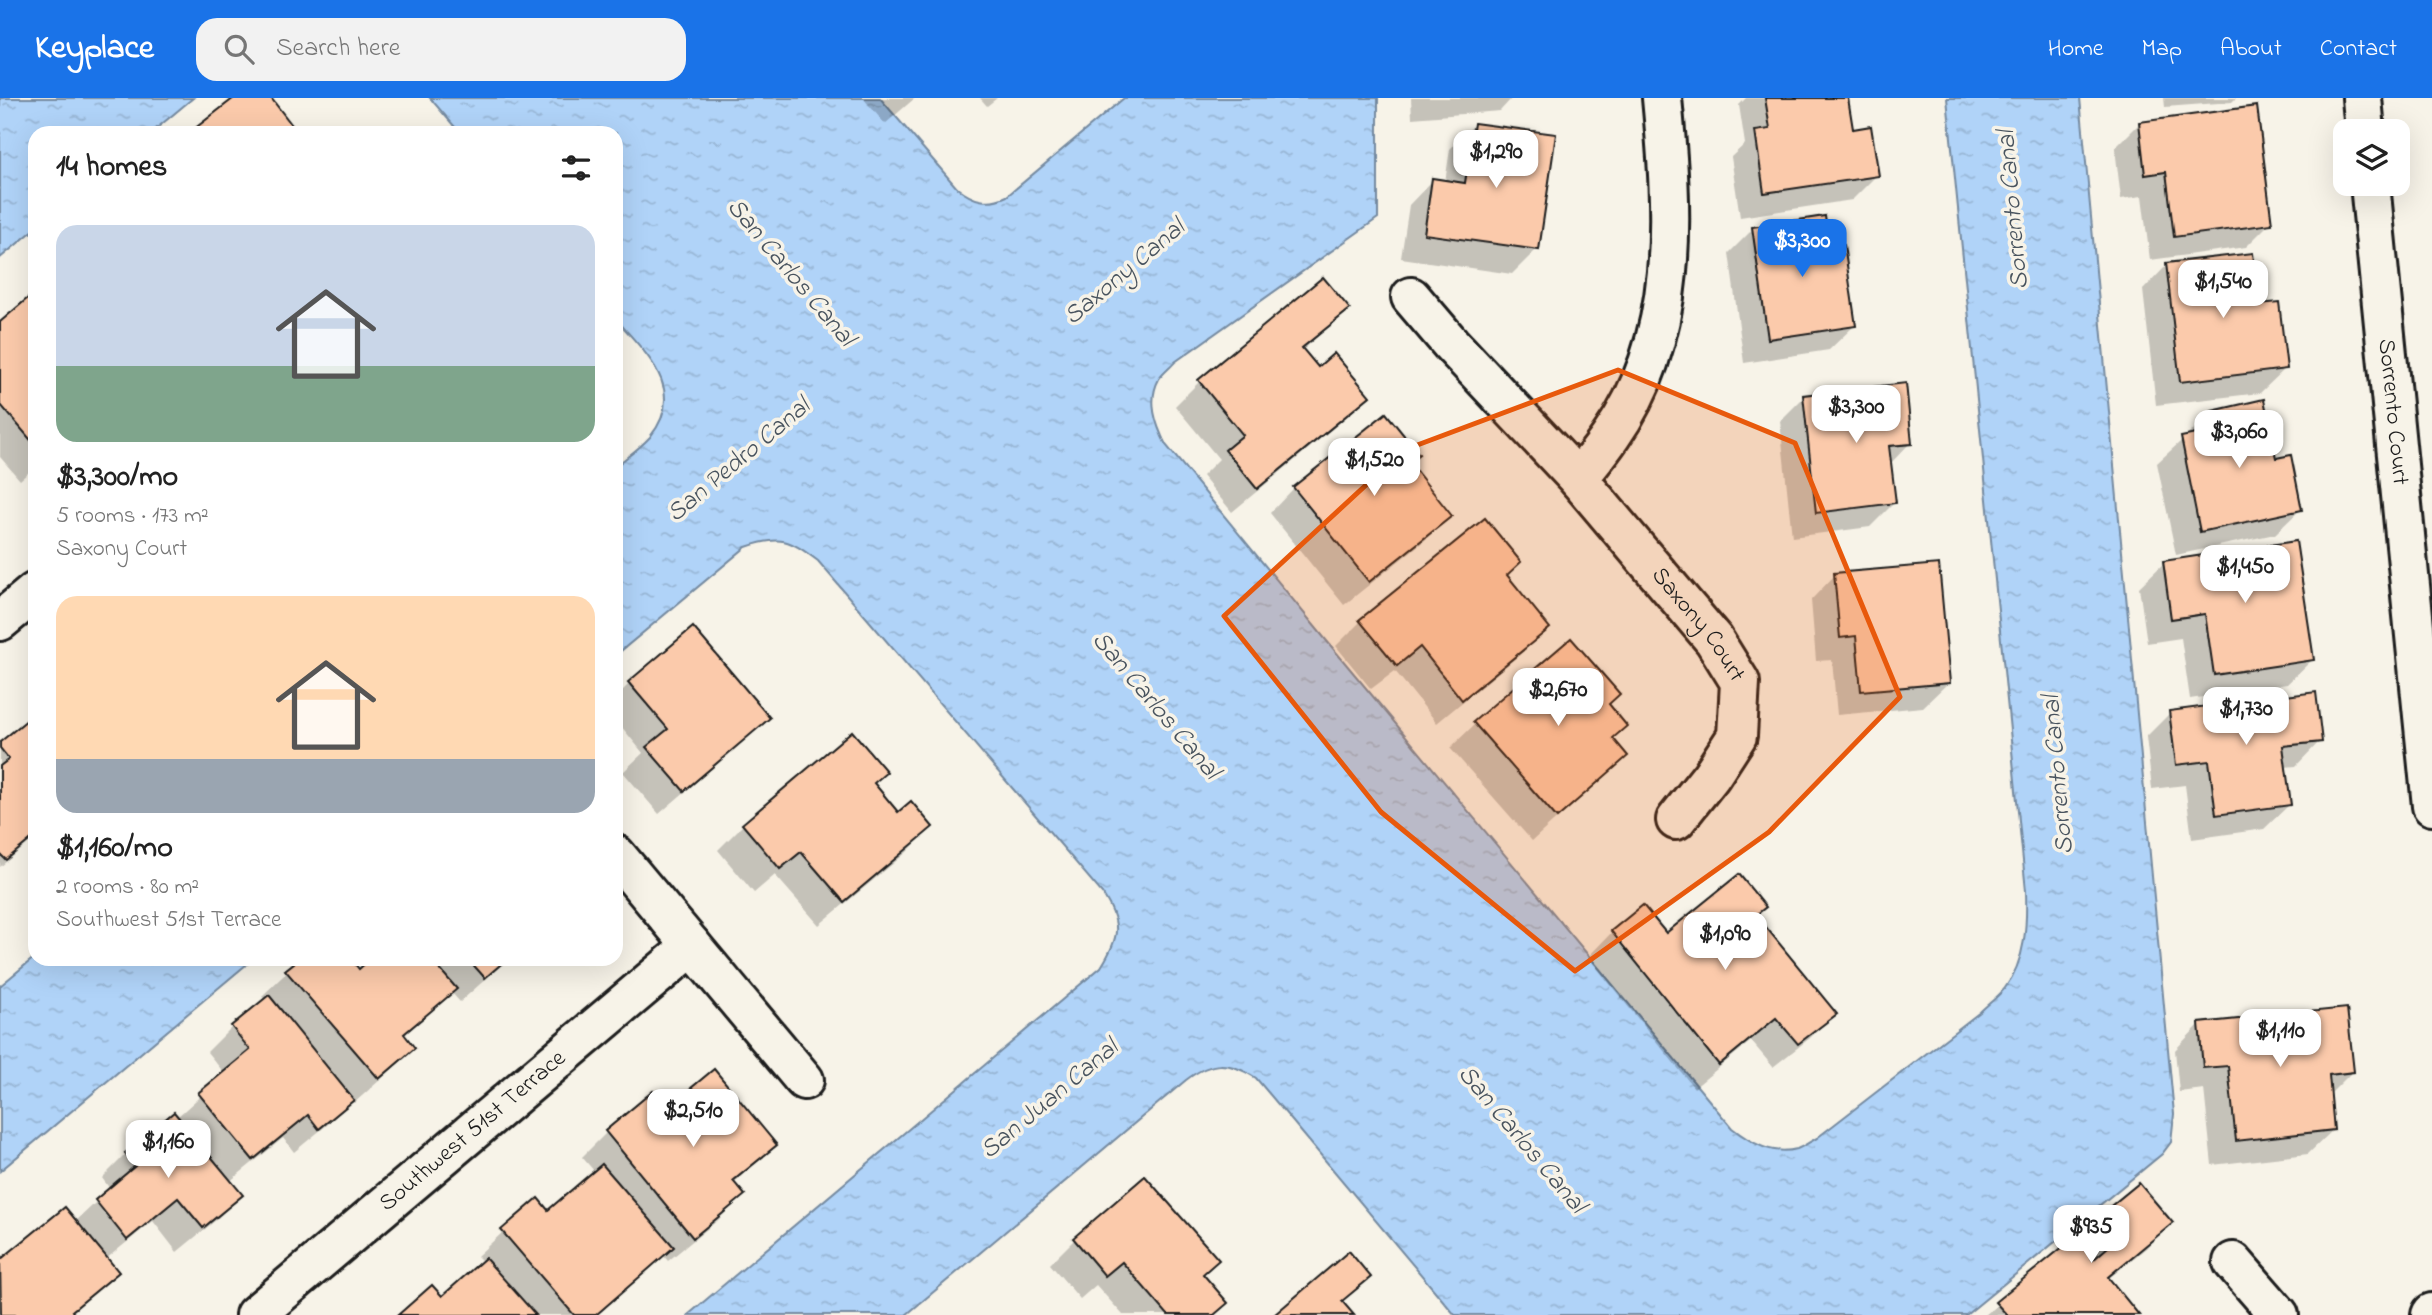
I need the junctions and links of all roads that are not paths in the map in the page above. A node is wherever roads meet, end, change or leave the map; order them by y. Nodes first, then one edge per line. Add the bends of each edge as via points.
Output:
1 (1662, 98) edge
2 (2361, 98) edge
3 (2364, 119) edge
4 (2371, 196) edge
5 (1410, 297) dead end
6 (1577, 479) junction
7 (28, 598) edge
8 (0, 621) edge
9 (2432, 806) edge
10 (1676, 820) dead end
11 (623, 863) edge
12 (692, 946) junction
13 (804, 1080) dead end
14 (2233, 1262) dead end
15 (255, 1315) edge
16 (2278, 1315) edge

1 - 6 street via 1670,236 1658,333 1639,386
2 - 3 street
4 - 9 street, Sorrento Court
5 - 6 street, Saxony Court
6 - 10 street, Saxony Court via 1714,640 1740,682 1737,736
7 - 8 street
11 - 12 street
12 - 13 street
12 - 15 street, Southwest 51st Terrace
14 - 16 street

